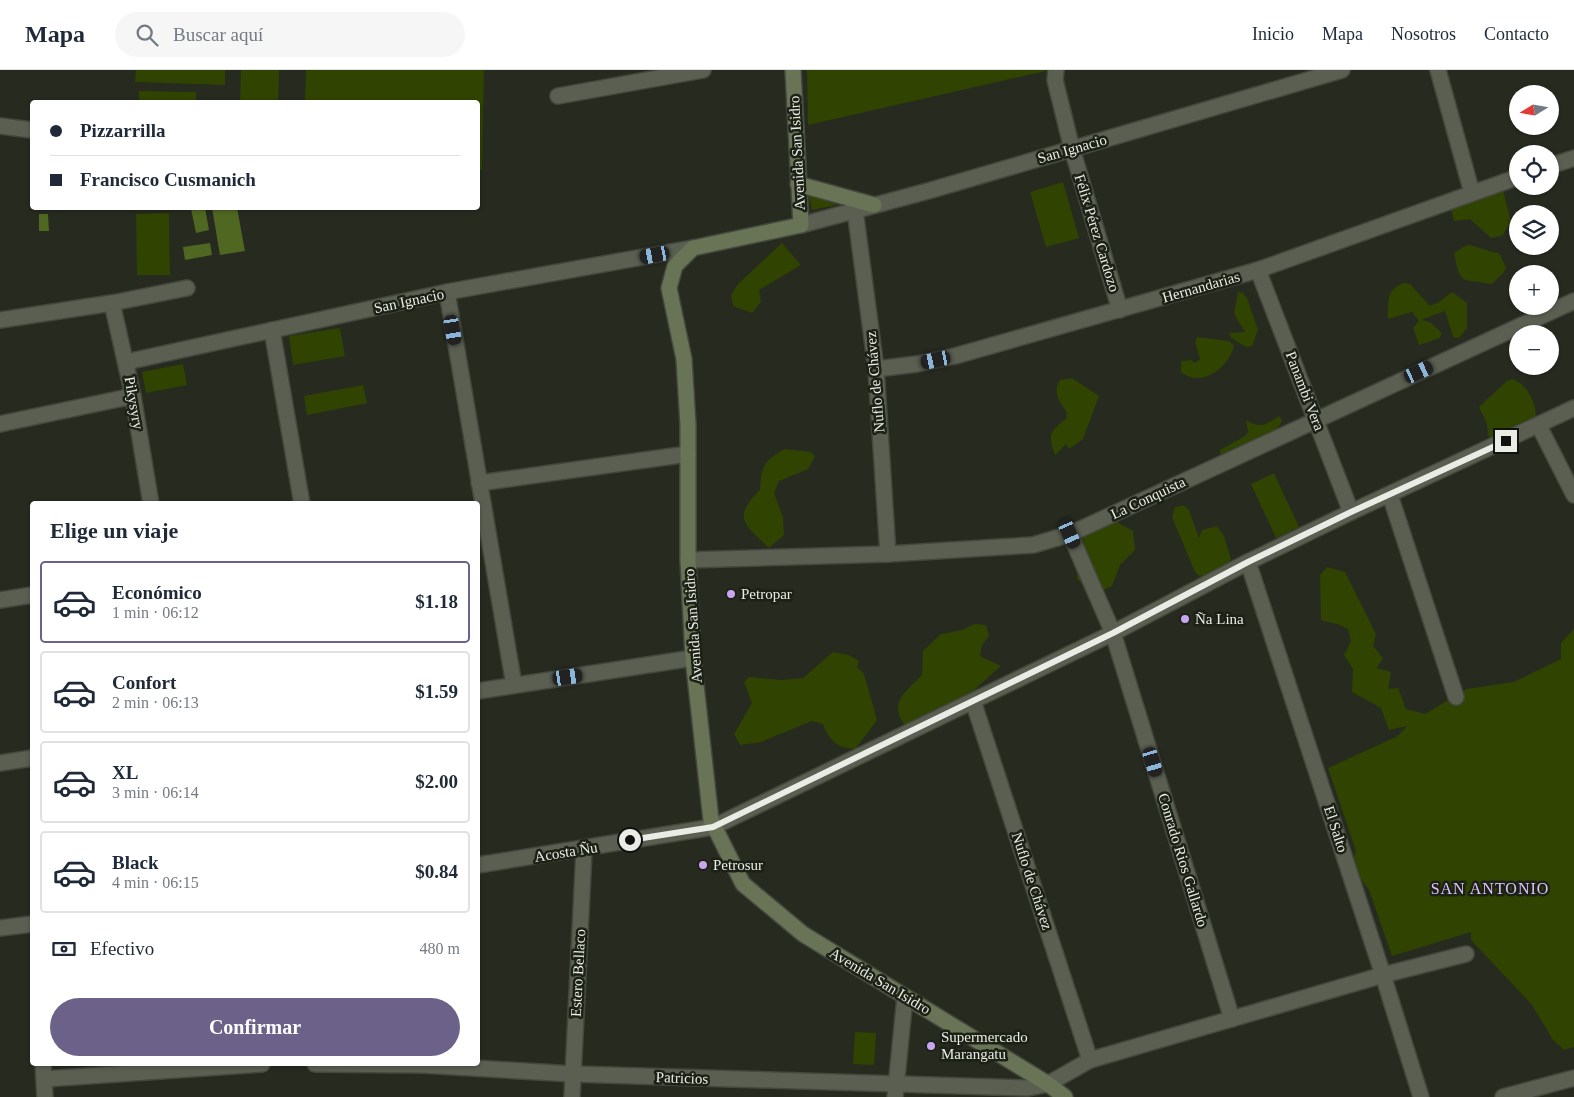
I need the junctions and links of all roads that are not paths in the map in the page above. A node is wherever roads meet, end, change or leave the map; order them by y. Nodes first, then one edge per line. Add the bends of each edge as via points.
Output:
1 (703, 70) edge
2 (792, 70) edge
3 (1056, 70) edge
4 (1342, 70) edge
5 (1438, 70) edge
6 (558, 96) dead end
7 (0, 126) edge
8 (30, 130) edge
9 (1072, 149) junction
10 (1574, 158) edge
11 (1559, 163) edge
12 (1509, 180) edge
13 (798, 184) junction
14 (1472, 193) junction
15 (874, 205) junction
16 (856, 210) junction
17 (801, 224) junction
18 (693, 248) junction
19 (1258, 270) junction
20 (187, 288) dead end
21 (447, 292) junction
22 (1574, 301) edge
23 (112, 303) junction
24 (1120, 310) junction
25 (0, 320) edge
26 (272, 330) junction
27 (126, 362) junction
28 (876, 369) junction
29 (133, 396) junction
30 (1574, 408) edge
31 (1316, 419) junction
32 (0, 424) edge
33 (1539, 426) junction
34 (688, 454) junction
35 (479, 484) junction
36 (1390, 495) junction
37 (1574, 495) edge
38 (150, 501) edge
39 (301, 501) edge
40 (1351, 512) junction
41 (1070, 534) junction
42 (888, 554) junction
43 (688, 560) junction
44 (1248, 562) junction
45 (30, 595) edge
46 (0, 600) edge
47 (1113, 633) junction
48 (693, 658) junction
49 (514, 685) junction
50 (480, 691) edge
51 (1456, 697) dead end
52 (973, 702) junction
53 (30, 758) edge
54 (0, 763) edge
55 (713, 827) junction
56 (584, 850) junction
57 (480, 865) edge
58 (30, 924) edge
59 (0, 928) edge
60 (1466, 954) dead end
61 (1383, 975) junction
62 (904, 997) junction
63 (1232, 1019) junction
64 (1090, 1060) junction
65 (199, 1066) edge
66 (439, 1066) edge
67 (43, 1071) edge
68 (573, 1074) junction
69 (1574, 1078) edge
70 (1048, 1084) junction
71 (895, 1091) edge
72 (45, 1097) edge
73 (572, 1097) edge
74 (1065, 1097) edge
75 (1421, 1097) edge
76 (1503, 1097) edge

1 - 6 street
2 - 13 main road, Avenida San Isidro
3 - 9 street, Félix Pérez Cardozo via 1055,80
4 - 9 street, San Ignacio
5 - 14 street
7 - 8 street
9 - 15 street, San Ignacio
9 - 24 street, Félix Pérez Cardozo
10 - 11 street
12 - 14 street, Hernandarias
13 - 15 main road
13 - 17 main road, Avenida San Isidro
14 - 19 street, Hernandarias
15 - 16 street, San Ignacio
16 - 17 street, San Ignacio
16 - 28 street, Nuflo de Chávez
17 - 18 main road, Avenida San Isidro
18 - 21 street, San Ignacio
18 - 34 main road, Avenida San Isidro via 675,266 669,288 684,359
19 - 24 street, Hernandarias
19 - 31 street, Panambi Vera
20 - 23 street
21 - 26 street, San Ignacio
21 - 35 street
22 - 31 street, La Conquista
23 - 25 street
23 - 27 street, Pikysyry
24 - 28 street, Hernandarias via 955,356
26 - 27 street, San Ignacio
26 - 39 street
27 - 29 street, Pikysyry
28 - 42 street, Nuflo de Chávez
29 - 32 street
29 - 38 street, Pikysyry
30 - 33 street, Acosta Ñu
31 - 40 street, Panambi Vera
31 - 41 street, La Conquista
33 - 36 street, Acosta Ñu
33 - 37 street
34 - 35 street
34 - 43 main road, Avenida San Isidro
35 - 49 street
36 - 40 street, Acosta Ñu
36 - 51 street
40 - 44 street, Acosta Ñu
41 - 42 street, La Conquista via 1033,545
41 - 47 street, Conrado Rios Gallardo
42 - 43 street, La Conquista
43 - 48 main road, Avenida San Isidro
44 - 47 street, Acosta Ñu
44 - 61 street, El Salto
45 - 46 street
47 - 52 street, Acosta Ñu
47 - 63 street, Conrado Rios Gallardo
48 - 49 street
48 - 55 main road, Avenida San Isidro
49 - 50 street
52 - 55 street, Acosta Ñu
52 - 64 street, Nuflo de Chávez
53 - 54 street
55 - 56 street, Acosta Ñu
55 - 62 main road, Avenida San Isidro via 743,884 803,934
56 - 57 street, Acosta Ñu
56 - 68 street, Estero Bellaco
58 - 59 street
60 - 61 street
61 - 63 street
61 - 75 street, El Salto
62 - 70 main road, Avenida San Isidro
62 - 71 street
63 - 64 street
64 - 70 street
65 - 67 street
66 - 68 street, Patricios
67 - 72 street
68 - 71 street, Patricios
68 - 73 street, Estero Bellaco
69 - 76 street
70 - 71 street, Patricios via 1028,1088
70 - 74 main road, Avenida San Isidro

